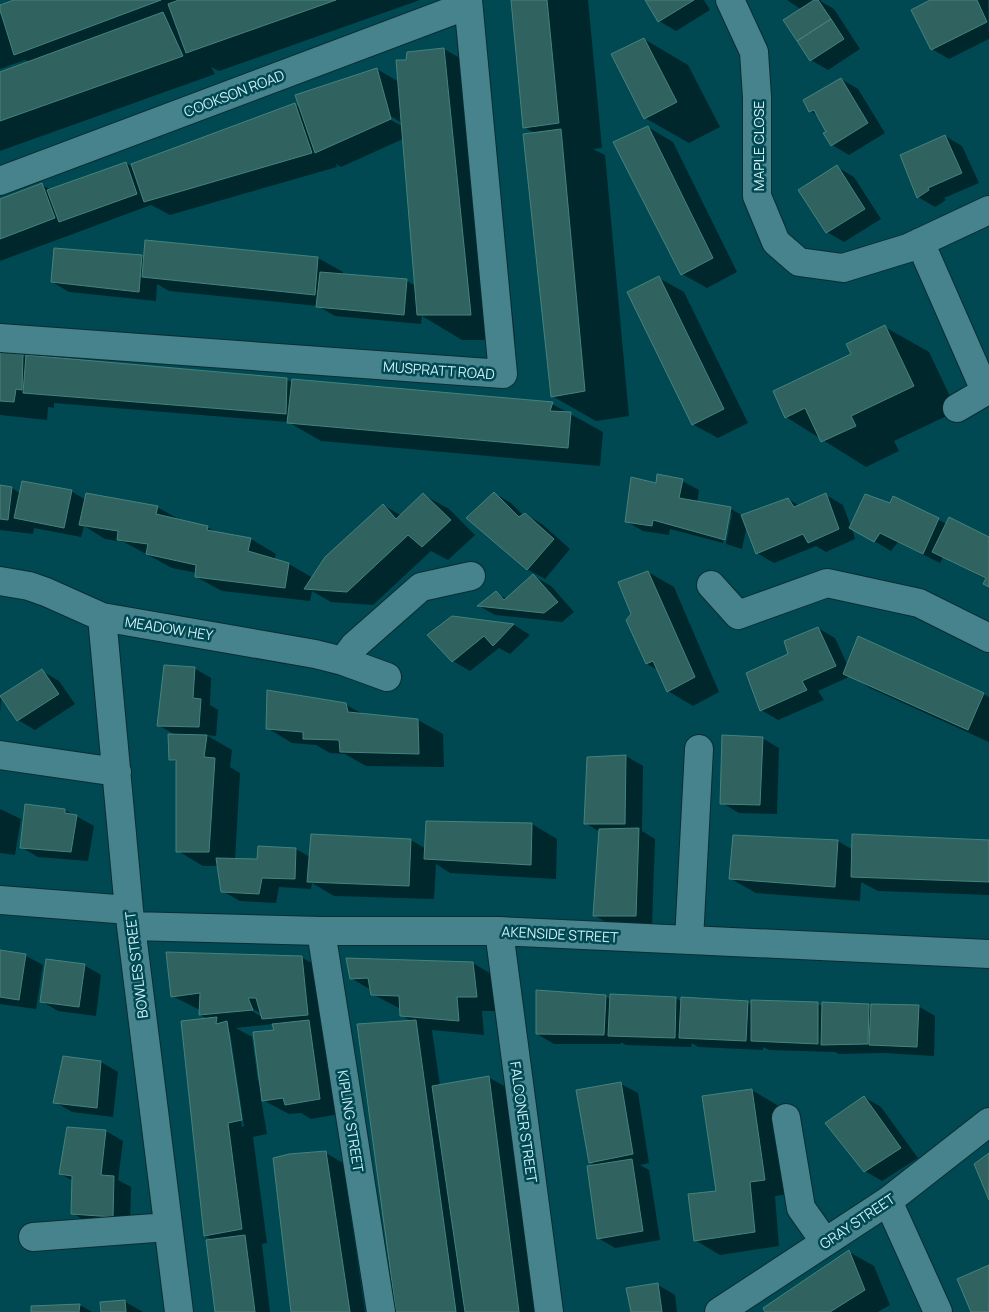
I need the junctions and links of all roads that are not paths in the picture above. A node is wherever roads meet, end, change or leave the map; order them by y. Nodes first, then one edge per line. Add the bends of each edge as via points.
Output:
1 (730, 0) edge
2 (468, 3) edge
3 (0, 181) edge
4 (989, 210) edge
5 (920, 242) junction
6 (0, 338) edge
7 (957, 408) dead end
8 (471, 576) dead end
9 (0, 581) edge
10 (711, 585) dead end
11 (102, 617) junction
12 (989, 638) edge
13 (342, 661) junction
14 (387, 677) dead end
15 (699, 749) dead end
16 (0, 756) edge
17 (117, 772) junction
18 (0, 900) edge
19 (130, 918) junction
20 (321, 931) junction
21 (499, 931) junction
22 (689, 940) junction
23 (989, 954) edge
24 (786, 1118) dead end
25 (989, 1122) edge
26 (888, 1201) junction
27 (168, 1226) junction
28 (33, 1237) dead end
29 (825, 1242) junction
30 (729, 1309) edge
31 (179, 1312) edge
32 (380, 1312) edge
33 (549, 1312) edge
34 (938, 1312) edge

1 - 5 street, MAPLE CLOSE via 754,52 757,196 776,242 799,262 844,268
2 - 3 street, COOKSON ROAD
2 - 6 street, MUSPRATT ROAD via 504,374
4 - 5 street, MAPLE CLOSE
5 - 7 street via 983,386 981,394
8 - 13 street via 421,587 354,646
9 - 11 street, MEADOW HEY via 37,589
10 - 12 street via 738,615 827,583 919,603
11 - 13 street, MEADOW HEY
11 - 17 street, BOWLES STREET
13 - 14 street, MEADOW HEY
15 - 22 street
16 - 17 street
17 - 19 street, BOWLES STREET
18 - 19 street, AKENSIDE STREET
19 - 20 street, AKENSIDE STREET
19 - 27 street, BOWLES STREET
20 - 21 street, AKENSIDE STREET
20 - 32 street, KIPLING STREET
21 - 22 street, AKENSIDE STREET
21 - 33 street, FALCONER STREET
22 - 23 street, AKENSIDE STREET
24 - 29 street via 801,1208
25 - 26 street, GRAY STREET
26 - 29 street, GRAY STREET
26 - 34 street
27 - 28 street
27 - 31 street, BOWLES STREET
29 - 30 street, GRAY STREET

